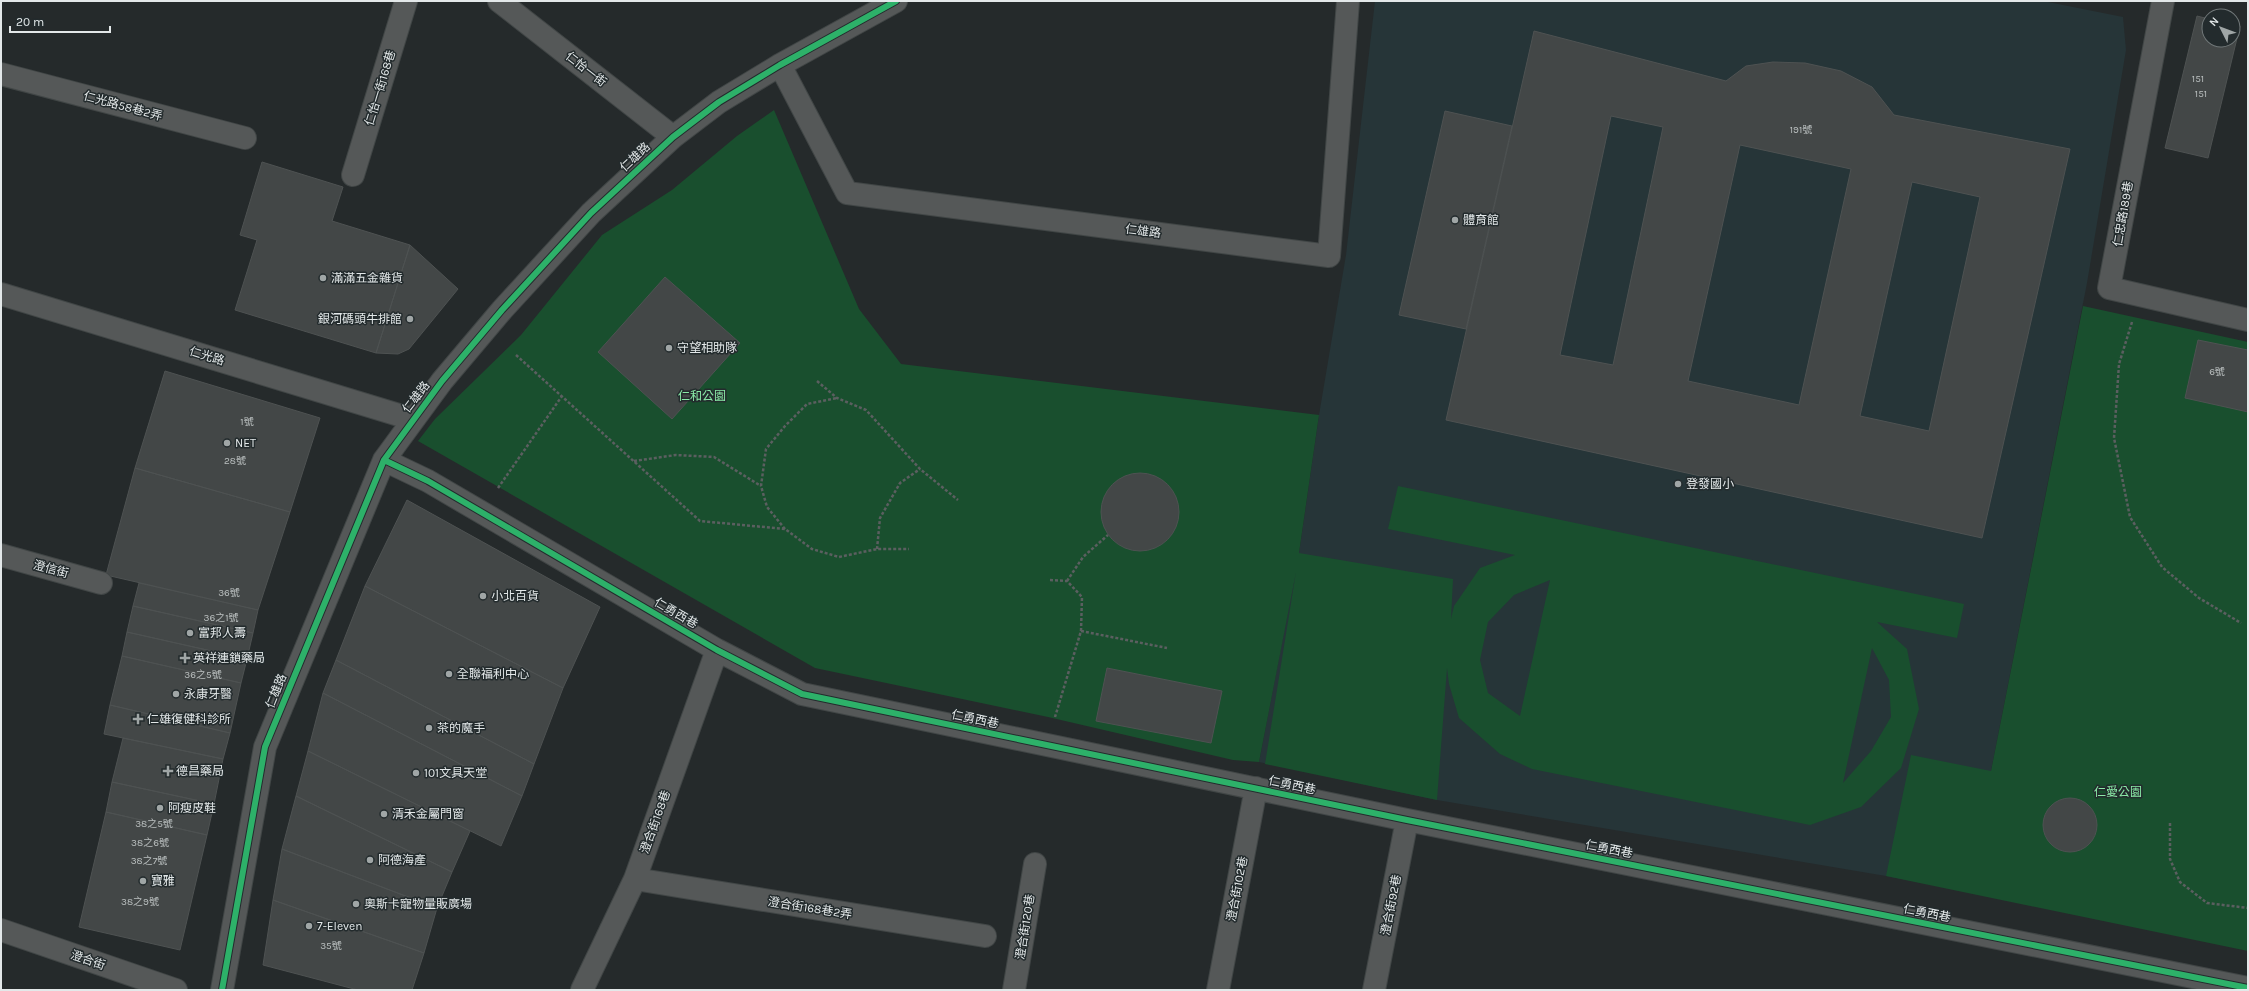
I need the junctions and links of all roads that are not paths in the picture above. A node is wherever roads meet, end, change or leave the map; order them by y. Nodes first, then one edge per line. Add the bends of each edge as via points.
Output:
1 (406, 1) edge
2 (500, 1) edge
3 (896, 1) edge
4 (1348, 1) edge
5 (2162, 1) edge
6 (780, 65) junction
7 (1, 74) edge
8 (673, 137) junction
9 (246, 138) dead end
10 (353, 175) dead end
11 (1, 294) edge
12 (2248, 320) edge
13 (412, 419) junction
14 (384, 460) junction
15 (1, 555) edge
16 (101, 583) dead end
17 (717, 650) junction
18 (1256, 788) junction
19 (1408, 820) junction
20 (1035, 864) dead end
21 (635, 879) junction
22 (1, 930) edge
23 (985, 936) dead end
24 (2248, 988) edge
25 (176, 990) edge
26 (222, 990) edge
27 (582, 990) edge
28 (1014, 990) edge
29 (1218, 990) edge
30 (1374, 990) edge

1 - 10 street, 仁怡一街168巷
2 - 8 street, 仁怡一街
3 - 6 street, 仁雄路
4 - 6 street, 仁雄路 via 1329,256 847,193
5 - 12 street, 仁忠路189巷 via 2109,288
6 - 8 street, 仁雄路 via 720,102
7 - 9 street, 仁光路58巷2弄
8 - 13 street, 仁雄路 via 590,213 502,310
11 - 13 street, 仁光路
13 - 14 street, 仁雄路
14 - 17 street, 仁勇西巷 via 428,481
14 - 26 street, 仁雄路 via 265,747
15 - 16 street, 澄信街
17 - 18 street, 仁勇西巷 via 802,694
17 - 21 street, 澄合街168巷
18 - 19 street, 仁勇西巷
18 - 29 street, 澄合街102巷
19 - 24 street, 仁勇西巷
19 - 30 street, 澄合街92巷
20 - 28 street, 澄合街120巷
21 - 23 street, 澄合街168巷2弄
21 - 27 street, 澄合街168巷
22 - 25 street, 澄合街

